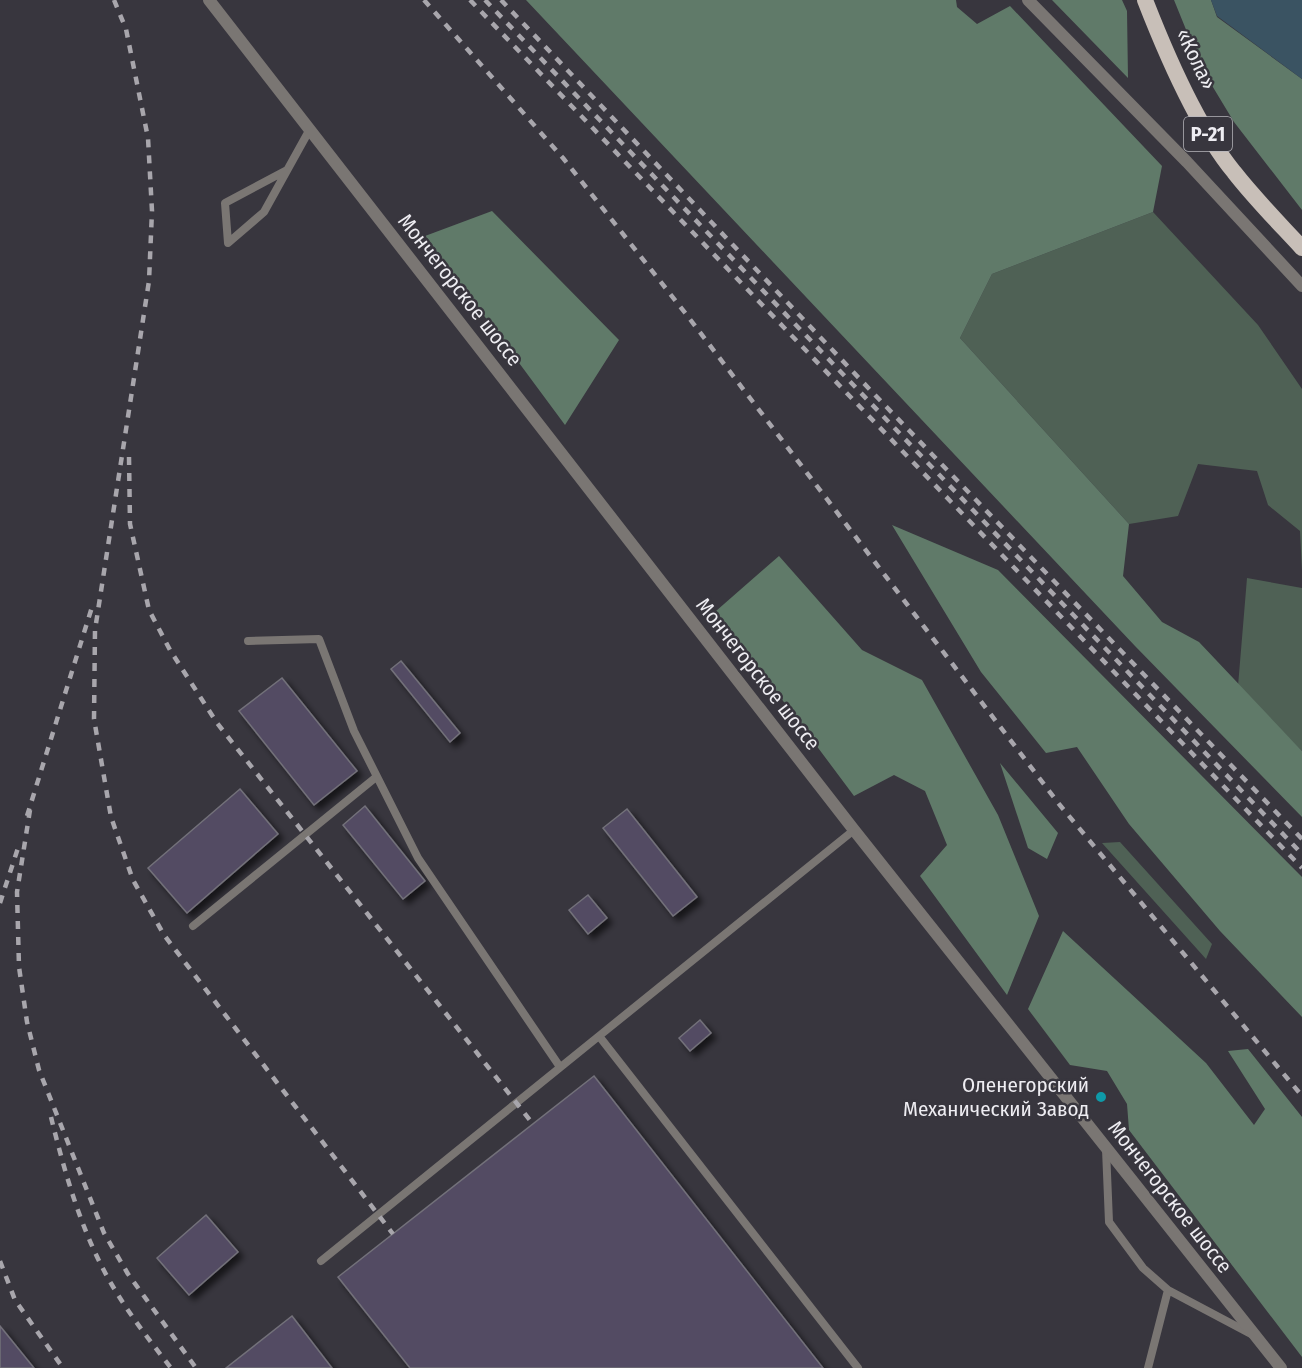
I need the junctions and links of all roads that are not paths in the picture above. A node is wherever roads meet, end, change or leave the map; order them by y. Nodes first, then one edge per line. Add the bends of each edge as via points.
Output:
1 (209, 0) edge
2 (1028, 0) edge
3 (1144, 0) edge
4 (310, 129) junction
5 (287, 170) junction
6 (1302, 248) edge
7 (1302, 286) edge
8 (248, 641) dead end
9 (375, 778) junction
10 (854, 830) junction
11 (193, 926) dead end
12 (599, 1036) junction
13 (560, 1067) junction
14 (1106, 1148) junction
15 (321, 1260) dead end
16 (1168, 1290) junction
17 (1255, 1337) junction
18 (858, 1368) edge
19 (1148, 1368) edge
20 (1281, 1368) edge

1 - 4 street, Мончегорское шоссе
2 - 7 street
3 - 6 highway, «Кола» / Р-21 via 1209,136 1233,171
4 - 5 lane
4 - 10 street, Мончегорское шоссе
5 - 5 lane via 264,212 228,243 225,203
8 - 9 lane via 319,639
9 - 11 lane
9 - 13 lane via 418,858
10 - 12 lane
10 - 14 street, Мончегорское шоссе
12 - 13 lane
12 - 18 lane
13 - 15 lane
14 - 16 lane via 1109,1222 1143,1268
14 - 17 street, Мончегорское шоссе
16 - 17 lane
16 - 19 lane
17 - 20 street, Мончегорское шоссе

